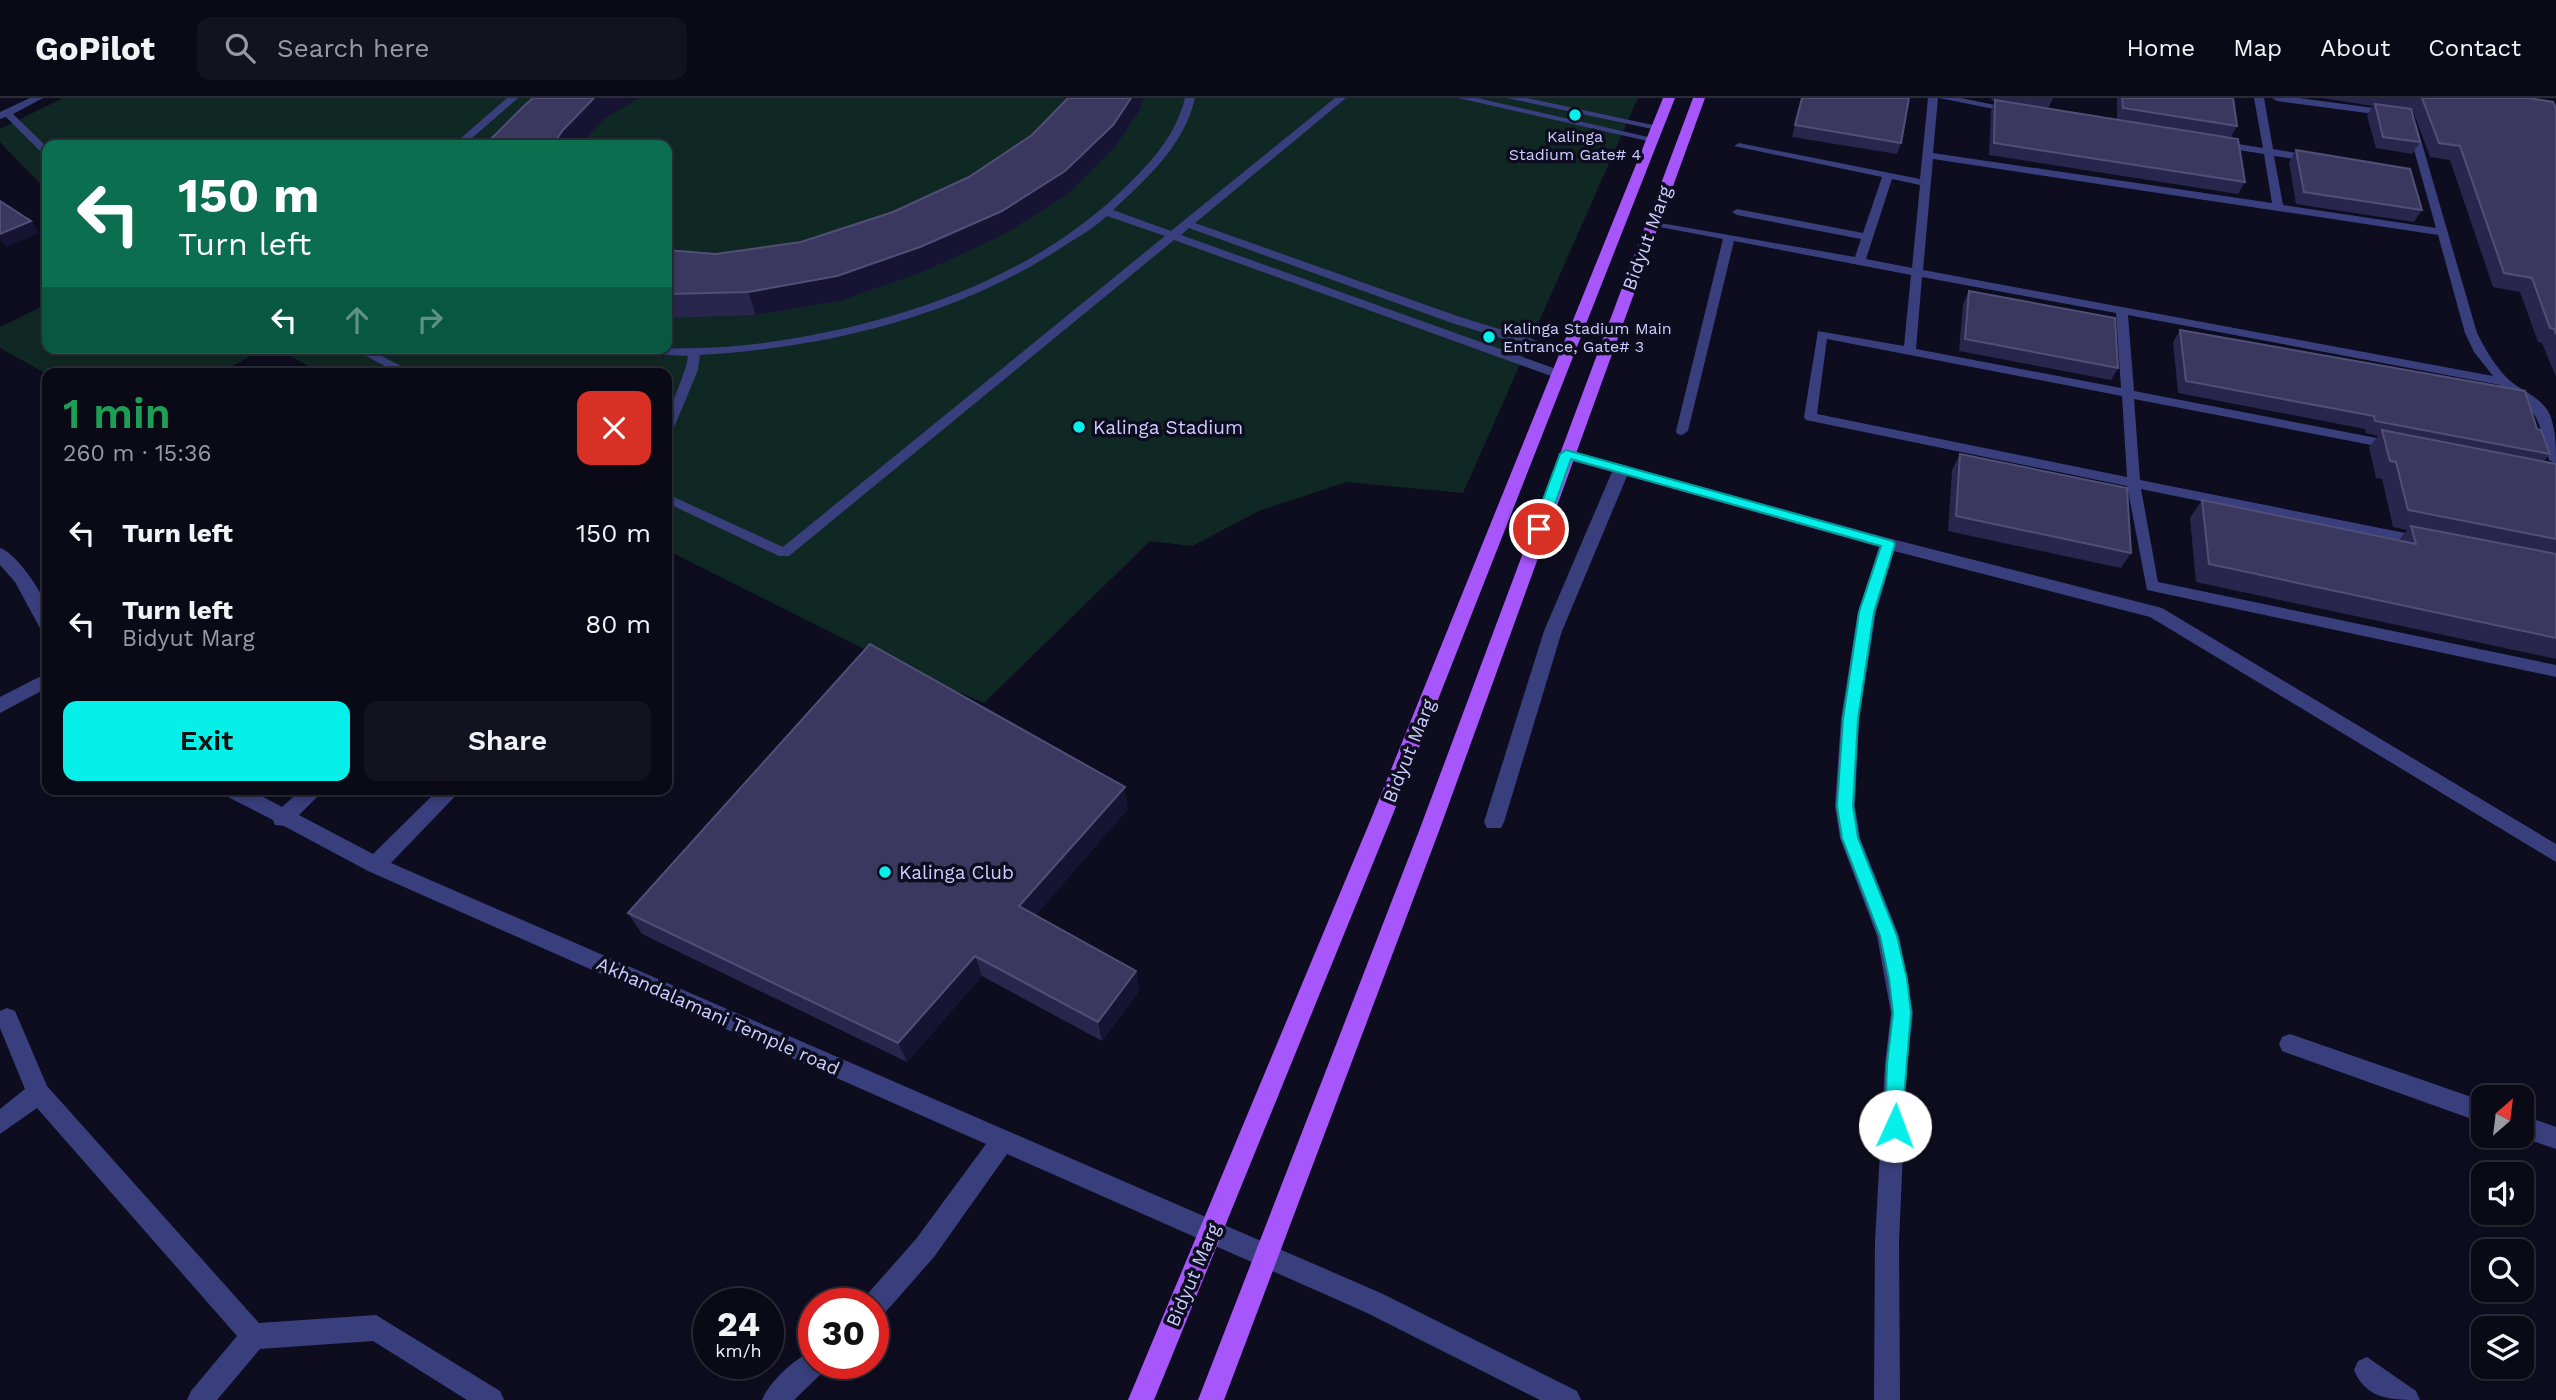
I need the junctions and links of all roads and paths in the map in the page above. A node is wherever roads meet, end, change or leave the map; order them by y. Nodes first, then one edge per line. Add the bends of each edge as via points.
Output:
1 (38, 98) edge
2 (513, 98) edge
3 (1190, 98) edge
4 (1341, 98) edge
5 (1463, 98) edge
6 (1512, 98) edge
7 (1669, 98) edge
8 (1699, 98) edge
9 (1933, 98) edge
10 (1944, 98) edge
11 (2259, 98) edge
12 (2277, 98) edge
13 (2026, 112) edge
14 (2396, 114) edge
15 (4, 115) edge
16 (2409, 116) edge
17 (1655, 133) junction
18 (463, 140) edge
19 (2202, 141) edge
20 (1739, 146) dead end
21 (42, 148) edge
22 (2270, 152) junction
23 (1929, 155) junction
24 (2323, 160) edge
25 (1888, 174) junction
26 (2415, 174) edge
27 (2428, 176) junction
28 (1926, 183) junction
29 (2278, 206) junction
30 (1107, 212) junction
31 (1737, 212) dead end
32 (1653, 223) junction
33 (1189, 224) junction
34 (2442, 232) junction
35 (1174, 235) junction
36 (1868, 237) junction
37 (1729, 238) junction
38 (1859, 263) junction
39 (1915, 274) junction
40 (2122, 313) junction
41 (1910, 350) junction
42 (672, 352) edge
43 (694, 353) junction
44 (369, 354) edge
45 (1567, 354) junction
46 (398, 368) edge
47 (1558, 374) junction
48 (2504, 382) junction
49 (2129, 393) junction
50 (672, 418) edge
51 (1682, 431) dead end
52 (2409, 448) edge
53 (1566, 454) junction
54 (2556, 460) edge
55 (1622, 468) junction
56 (2134, 485) junction
57 (672, 500) edge
58 (1888, 544) junction
59 (2433, 544) edge
60 (0, 554) edge
61 (42, 616) edge
62 (2556, 671) edge
63 (42, 683) edge
64 (0, 706) edge
65 (241, 795) edge
66 (308, 795) edge
67 (446, 795) edge
68 (282, 819) junction
69 (1494, 822) dead end
70 (2556, 854) edge
71 (375, 865) junction
72 (7, 1017) dead end
73 (2290, 1044) dead end
74 (38, 1093) junction
75 (2471, 1108) edge
76 (0, 1123) edge
77 (2534, 1130) edge
78 (2556, 1138) edge
79 (1002, 1140) junction
80 (1211, 1231) junction
81 (1267, 1255) junction
82 (889, 1291) edge
83 (254, 1336) junction
84 (2367, 1370) dead end
85 (798, 1378) edge
86 (200, 1400) edge
87 (491, 1400) edge
88 (775, 1400) edge
89 (1141, 1400) edge
90 (1211, 1400) edge
91 (1567, 1400) edge
92 (1887, 1400) edge
93 (2407, 1400) edge

1 - 15 lane
2 - 18 lane
3 - 30 lane via 1167,149
4 - 33 lane
5 - 17 lane
6 - 17 lane
7 - 17 main road, Bidyut Marg
8 - 32 main road, Bidyut Marg
9 - 23 lane
10 - 13 lane
11 - 22 lane
12 - 14 lane
15 - 21 lane
16 - 27 lane
17 - 45 main road, Bidyut Marg
19 - 22 lane
20 - 25 lane
22 - 24 lane
22 - 29 lane
23 - 28 lane
23 - 29 lane
25 - 28 lane
25 - 36 lane
26 - 27 lane
27 - 34 lane
28 - 39 lane
29 - 34 lane
30 - 35 lane
30 - 43 lane via 999,279 918,311 818,338
31 - 36 lane
32 - 37 lane
32 - 53 main road, Bidyut Marg
33 - 35 lane
33 - 45 lane via 1456,320
34 - 48 lane via 2471,334
35 - 47 lane
35 - 57 lane via 784,553
36 - 38 lane
37 - 38 lane
37 - 51 lane
38 - 39 lane
39 - 40 lane
39 - 41 lane
40 - 48 lane
40 - 49 lane
41 - 49 lane
41 - 56 lane via 1822,334 1811,417
42 - 43 lane
43 - 50 lane via 692,370
44 - 46 lane
45 - 47 main road, Bidyut Marg
47 - 80 main road, Bidyut Marg
48 - 54 lane via 2543,414
49 - 52 lane
49 - 56 lane
53 - 55 street
53 - 81 main road, Bidyut Marg
55 - 58 street
55 - 69 street via 1553,631
56 - 59 lane
56 - 62 lane via 2152,586
58 - 70 street via 2156,612
58 - 92 street via 1867,612 1850,719 1845,806 1850,838 1888,936 1902,1013 1887,1241
60 - 61 street via 22,578
63 - 64 street
65 - 68 street, Akhandalamani Temple road
66 - 68 street
67 - 71 street
68 - 71 street, Akhandalamani Temple road
71 - 79 street, Akhandalamani Temple road
72 - 74 street
73 - 75 street
74 - 76 street
74 - 83 street
77 - 78 street
79 - 80 street, Akhandalamani Temple road
79 - 82 street via 940,1230
80 - 81 street, Akhandalamani Temple road
80 - 89 main road, Bidyut Marg
81 - 90 main road, Bidyut Marg
81 - 91 street, Akhandalamani Temple road
83 - 86 street
83 - 87 street via 376,1328
84 - 93 street
85 - 88 street

